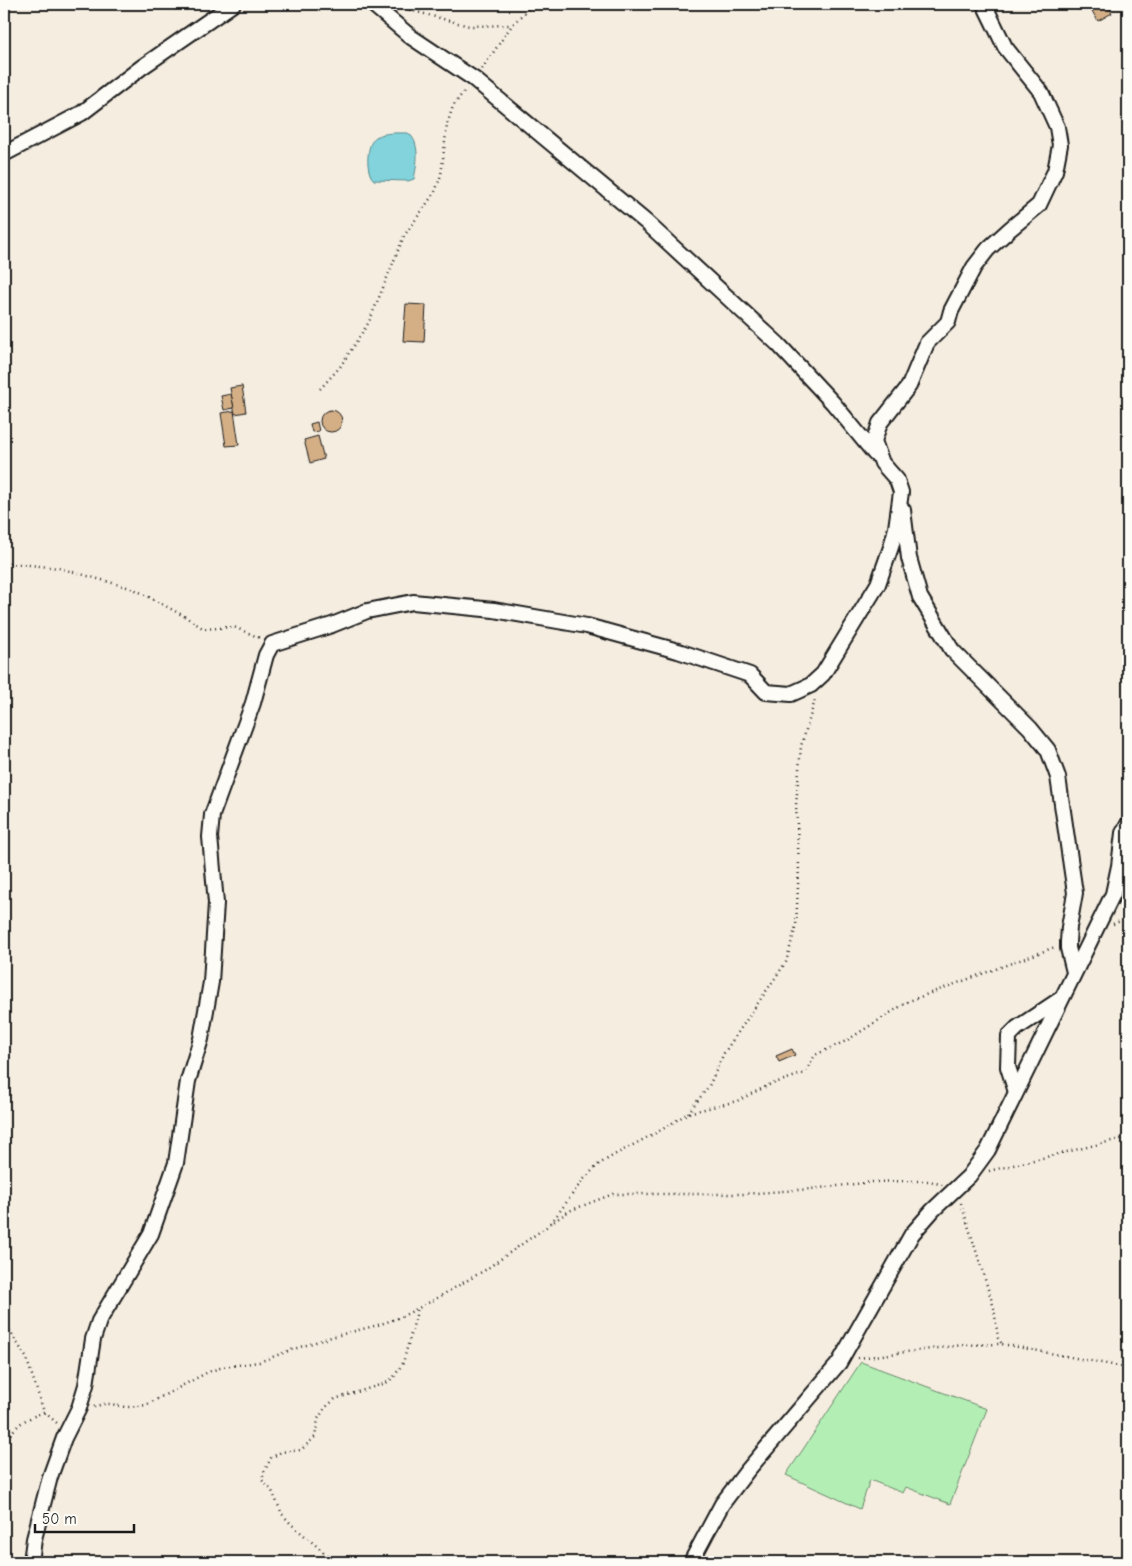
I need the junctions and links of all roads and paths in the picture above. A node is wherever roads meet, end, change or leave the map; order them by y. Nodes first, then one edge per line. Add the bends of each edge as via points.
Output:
1 (233, 4) edge
2 (372, 4) edge
3 (391, 4) edge
4 (533, 4) edge
5 (984, 4) edge
6 (512, 25) junction
7 (474, 79) junction
8 (4, 154) edge
9 (320, 389) dead end
10 (882, 463) junction
11 (901, 492) junction
12 (4, 564) edge
13 (272, 644) junction
14 (822, 674) junction
15 (1128, 824) edge
16 (1128, 918) edge
17 (1096, 930) junction
18 (1068, 942) junction
19 (1074, 972) junction
20 (1060, 1000) junction
21 (1016, 1092) junction
22 (688, 1113) junction
23 (1128, 1137) edge
24 (969, 1176) junction
25 (954, 1190) junction
26 (549, 1225) junction
27 (418, 1308) junction
28 (4, 1322) edge
29 (1002, 1344) junction
30 (839, 1363) junction
31 (1128, 1368) edge
32 (93, 1408) dead end
33 (44, 1412) junction
34 (64, 1438) junction
35 (4, 1442) edge
36 (31, 1562) edge
37 (335, 1562) edge
38 (691, 1562) edge

1 - 8 street via 82,113
2 - 7 street via 411,36
3 - 6 path via 468,26
4 - 6 path
5 - 10 street via 1005,47 1040,92 1057,127 1060,145 1055,171 1039,205 988,249 974,267 948,322 928,343 909,386 880,424 874,441
6 - 7 path
7 - 9 path via 453,106 435,192 404,236 369,322 340,367
7 - 10 street via 646,222 778,344 833,403
10 - 11 street via 897,480
11 - 14 street via 896,528 878,584
11 - 18 street via 909,558 920,597 952,650 1048,750 1058,777 1075,893
12 - 13 path via 60,568 134,589 204,629 234,627
13 - 14 street via 367,611 413,602 494,610 587,626 750,675 766,692 791,694 811,685
13 - 34 street via 212,815 210,837 216,903 211,982 201,1039 188,1082 176,1163 150,1234 100,1321 93,1339 79,1408
14 - 22 path via 801,746 796,806 799,866 796,926 786,962 724,1053 709,1086
15 - 17 street via 1113,894
16 - 17 path
17 - 19 street
18 - 19 street
18 - 22 path via 909,1001 846,1041 816,1055 805,1073 769,1084 737,1101
19 - 20 street
20 - 21 street
20 - 21 street via 1009,1036 1008,1067
21 - 24 street via 988,1150
22 - 26 path via 599,1164
23 - 24 path
24 - 25 street
25 - 26 path via 930,1181 904,1181 743,1194 613,1194 569,1211
25 - 29 path via 994,1308 998,1338
25 - 30 street via 912,1234
26 - 27 path via 485,1270
27 - 32 path via 378,1325 318,1341 259,1362 223,1366 146,1405 113,1403
27 - 37 path via 403,1363 394,1377 386,1383 335,1399 318,1419 315,1437 308,1445 271,1458 264,1472 262,1480 272,1491 282,1514
28 - 33 path via 26,1357
29 - 30 path via 894,1352
29 - 31 path
30 - 38 street via 722,1504
33 - 34 path via 57,1424
33 - 35 path via 18,1424
34 - 36 street via 47,1486

